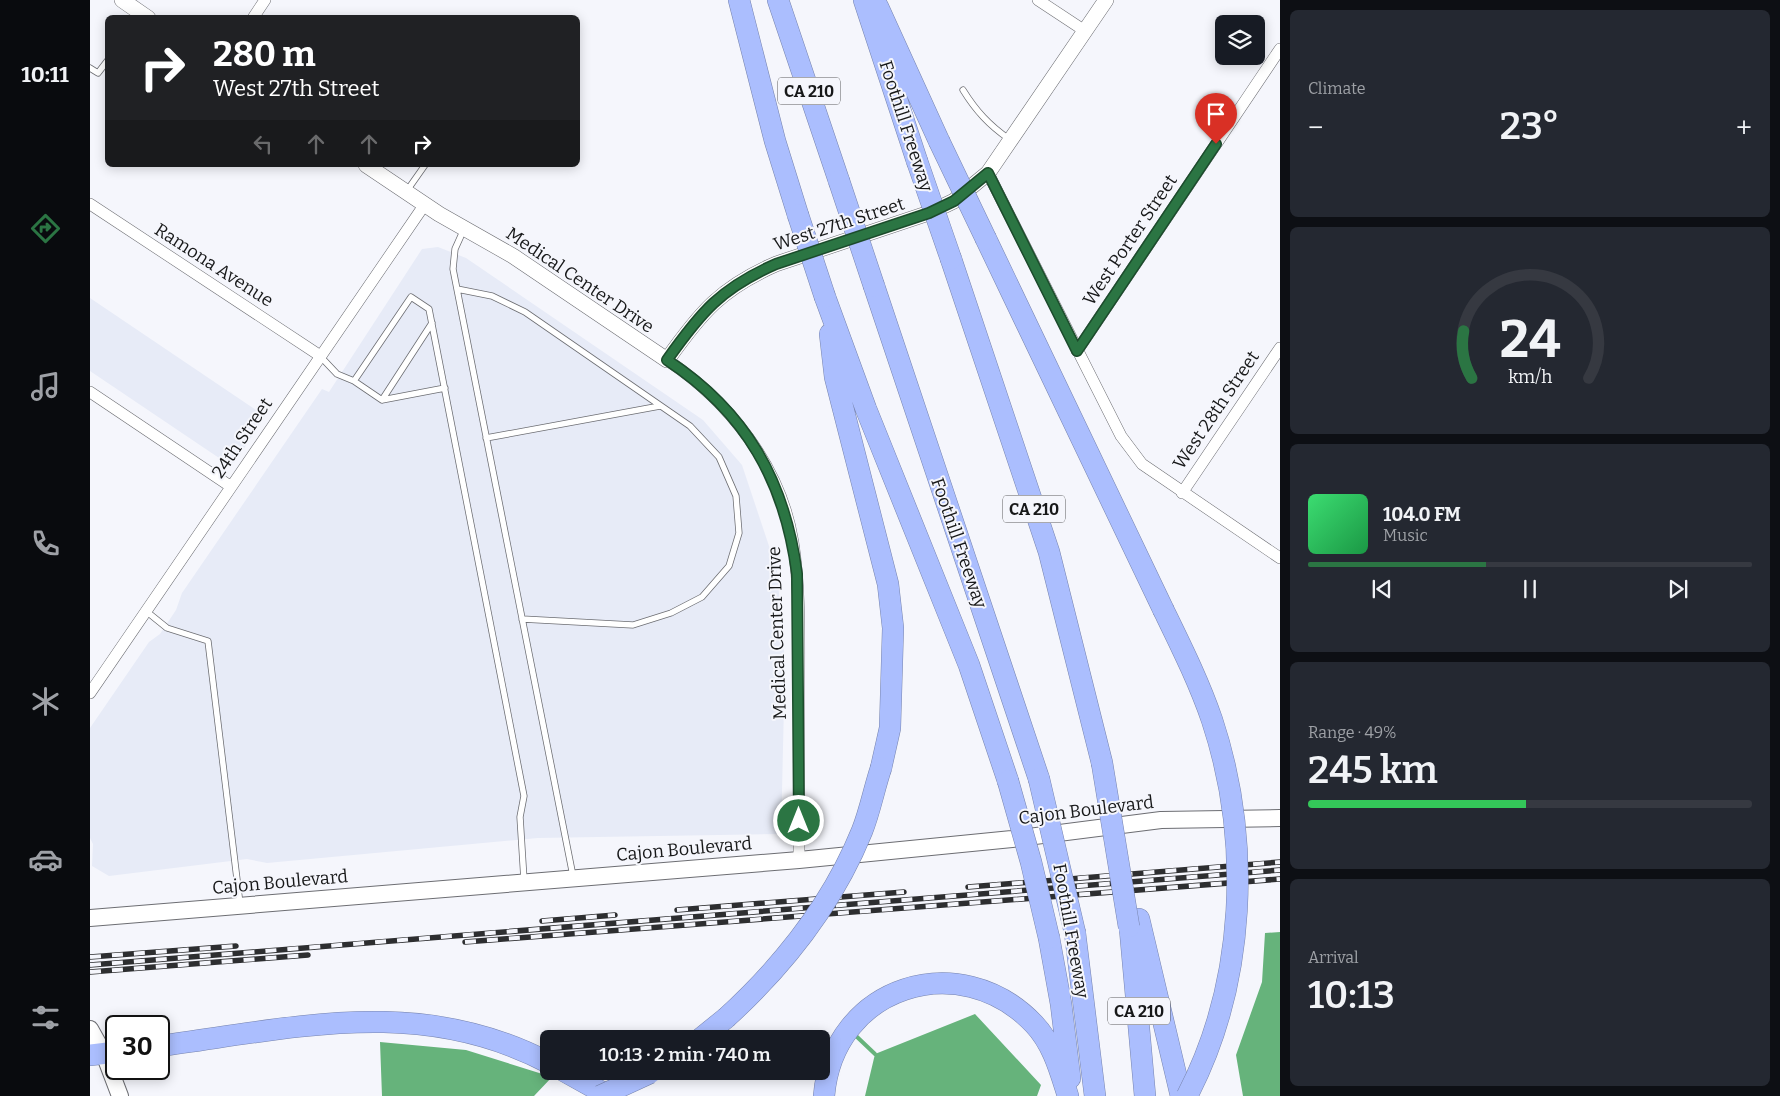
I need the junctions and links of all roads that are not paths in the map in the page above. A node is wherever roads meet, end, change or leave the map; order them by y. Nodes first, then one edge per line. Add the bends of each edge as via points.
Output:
1 (122, 0) edge
2 (265, 0) edge
3 (738, 0) edge
4 (778, 0) edge
5 (864, 0) edge
6 (876, 0) edge
7 (1038, 0) edge
8 (1106, 0) edge
9 (144, 15) edge
10 (255, 15) edge
11 (1085, 32) junction
12 (1280, 49) edge
13 (105, 64) edge
14 (90, 68) edge
15 (963, 90) dead end
16 (1011, 140) junction
17 (369, 167) edge
18 (425, 167) edge
19 (988, 173) junction
20 (406, 192) junction
21 (90, 204) edge
22 (425, 204) junction
23 (465, 227) junction
24 (457, 288) junction
25 (825, 297) junction
26 (432, 322) junction
27 (1280, 348) edge
28 (1077, 351) junction
29 (320, 355) junction
30 (667, 360) junction
31 (1270, 362) junction
32 (1280, 369) edge
33 (354, 382) junction
34 (445, 388) junction
35 (90, 392) edge
36 (382, 400) junction
37 (660, 406) junction
38 (486, 438) junction
39 (230, 486) junction
40 (1182, 493) junction
41 (1280, 558) edge
42 (146, 611) junction
43 (522, 619) junction
44 (90, 693) edge
45 (1280, 818) edge
46 (799, 860) junction
47 (574, 878) junction
48 (524, 883) junction
49 (240, 906) junction
50 (90, 918) edge
51 (1134, 923) junction
52 (90, 1029) edge
53 (711, 1030) edge
54 (170, 1045) edge
55 (103, 1054) edge
56 (540, 1058) edge
57 (580, 1080) edge
58 (634, 1080) edge
59 (120, 1096) edge
60 (600, 1096) edge
61 (609, 1096) edge
62 (824, 1096) edge
63 (1069, 1096) edge
64 (1095, 1096) edge
65 (1145, 1096) edge
66 (1181, 1096) edge
67 (1187, 1096) edge

1 - 9 street
2 - 10 street
3 - 25 highway, bridge via 775,141
4 - 64 highway, Foothill Freeway / CA 210, bridge via 1039,780 1075,934
5 - 51 highway, Foothill Freeway / CA 210, bridge via 1049,552 1102,763
6 - 67 highway, bridge via 939,141 1198,684 1214,730 1230,794 1235,834 1236,927 1213,1034
7 - 11 street
8 - 11 street, West 27th Street
11 - 16 street, West 27th Street
12 - 28 street, West Porter Street
13 - 14 lane via 98,73
15 - 16 lane via 977,112
16 - 19 street, West 27th Street
17 - 20 street, Medical Center Drive
18 - 20 lane
19 - 28 street
19 - 30 street, West 27th Street via 954,201 929,213 752,274 711,303
20 - 22 street, Medical Center Drive
21 - 29 street, Ramona Avenue
22 - 23 street, Medical Center Drive
22 - 29 street, 24th Street
23 - 24 lane via 455,249 453,269
23 - 30 street, Medical Center Drive
24 - 37 lane via 492,296 524,312
24 - 38 lane
25 - 53 highway, bridge via 835,377 888,584 893,628 890,728 862,829 844,870 796,946 762,986
25 - 63 highway, bridge via 866,409 969,665 1008,781 1049,938 1070,1062
26 - 33 lane via 429,309 411,297
26 - 34 lane
26 - 36 lane
27 - 31 street, West 28th Street
28 - 40 street via 1122,436 1142,464
29 - 33 lane via 337,374
29 - 39 street, 24th Street
30 - 46 street, Medical Center Drive via 710,394 747,436 772,477 791,532 798,608
31 - 32 street
31 - 40 street, West 28th Street
33 - 36 lane
34 - 36 lane
34 - 48 lane via 524,796 520,817
35 - 39 street
37 - 38 lane
37 - 43 lane via 690,426 719,457 726,472 736,496 739,533 729,566 702,598 671,613 633,625
38 - 43 lane
39 - 42 street, 24th Street
40 - 41 street
42 - 44 street, 24th Street
42 - 49 lane via 167,628 208,642
43 - 47 lane
45 - 46 main road, Cajon Boulevard via 1161,820 1012,839
46 - 47 main road, Cajon Boulevard
47 - 48 main road, Cajon Boulevard
48 - 49 main road, Cajon Boulevard
49 - 50 main road, Cajon Boulevard
51 - 65 highway, Foothill Freeway / CA 210
51 - 66 highway
52 - 55 main road
54 - 56 highway via 361,1021 406,1021 455,1028 488,1037
55 - 59 main road
57 - 61 highway
58 - 60 highway, bridge
62 - 63 highway via 830,1063 838,1045 861,1014 896,992 943,984 984,992 1020,1011 1048,1044

